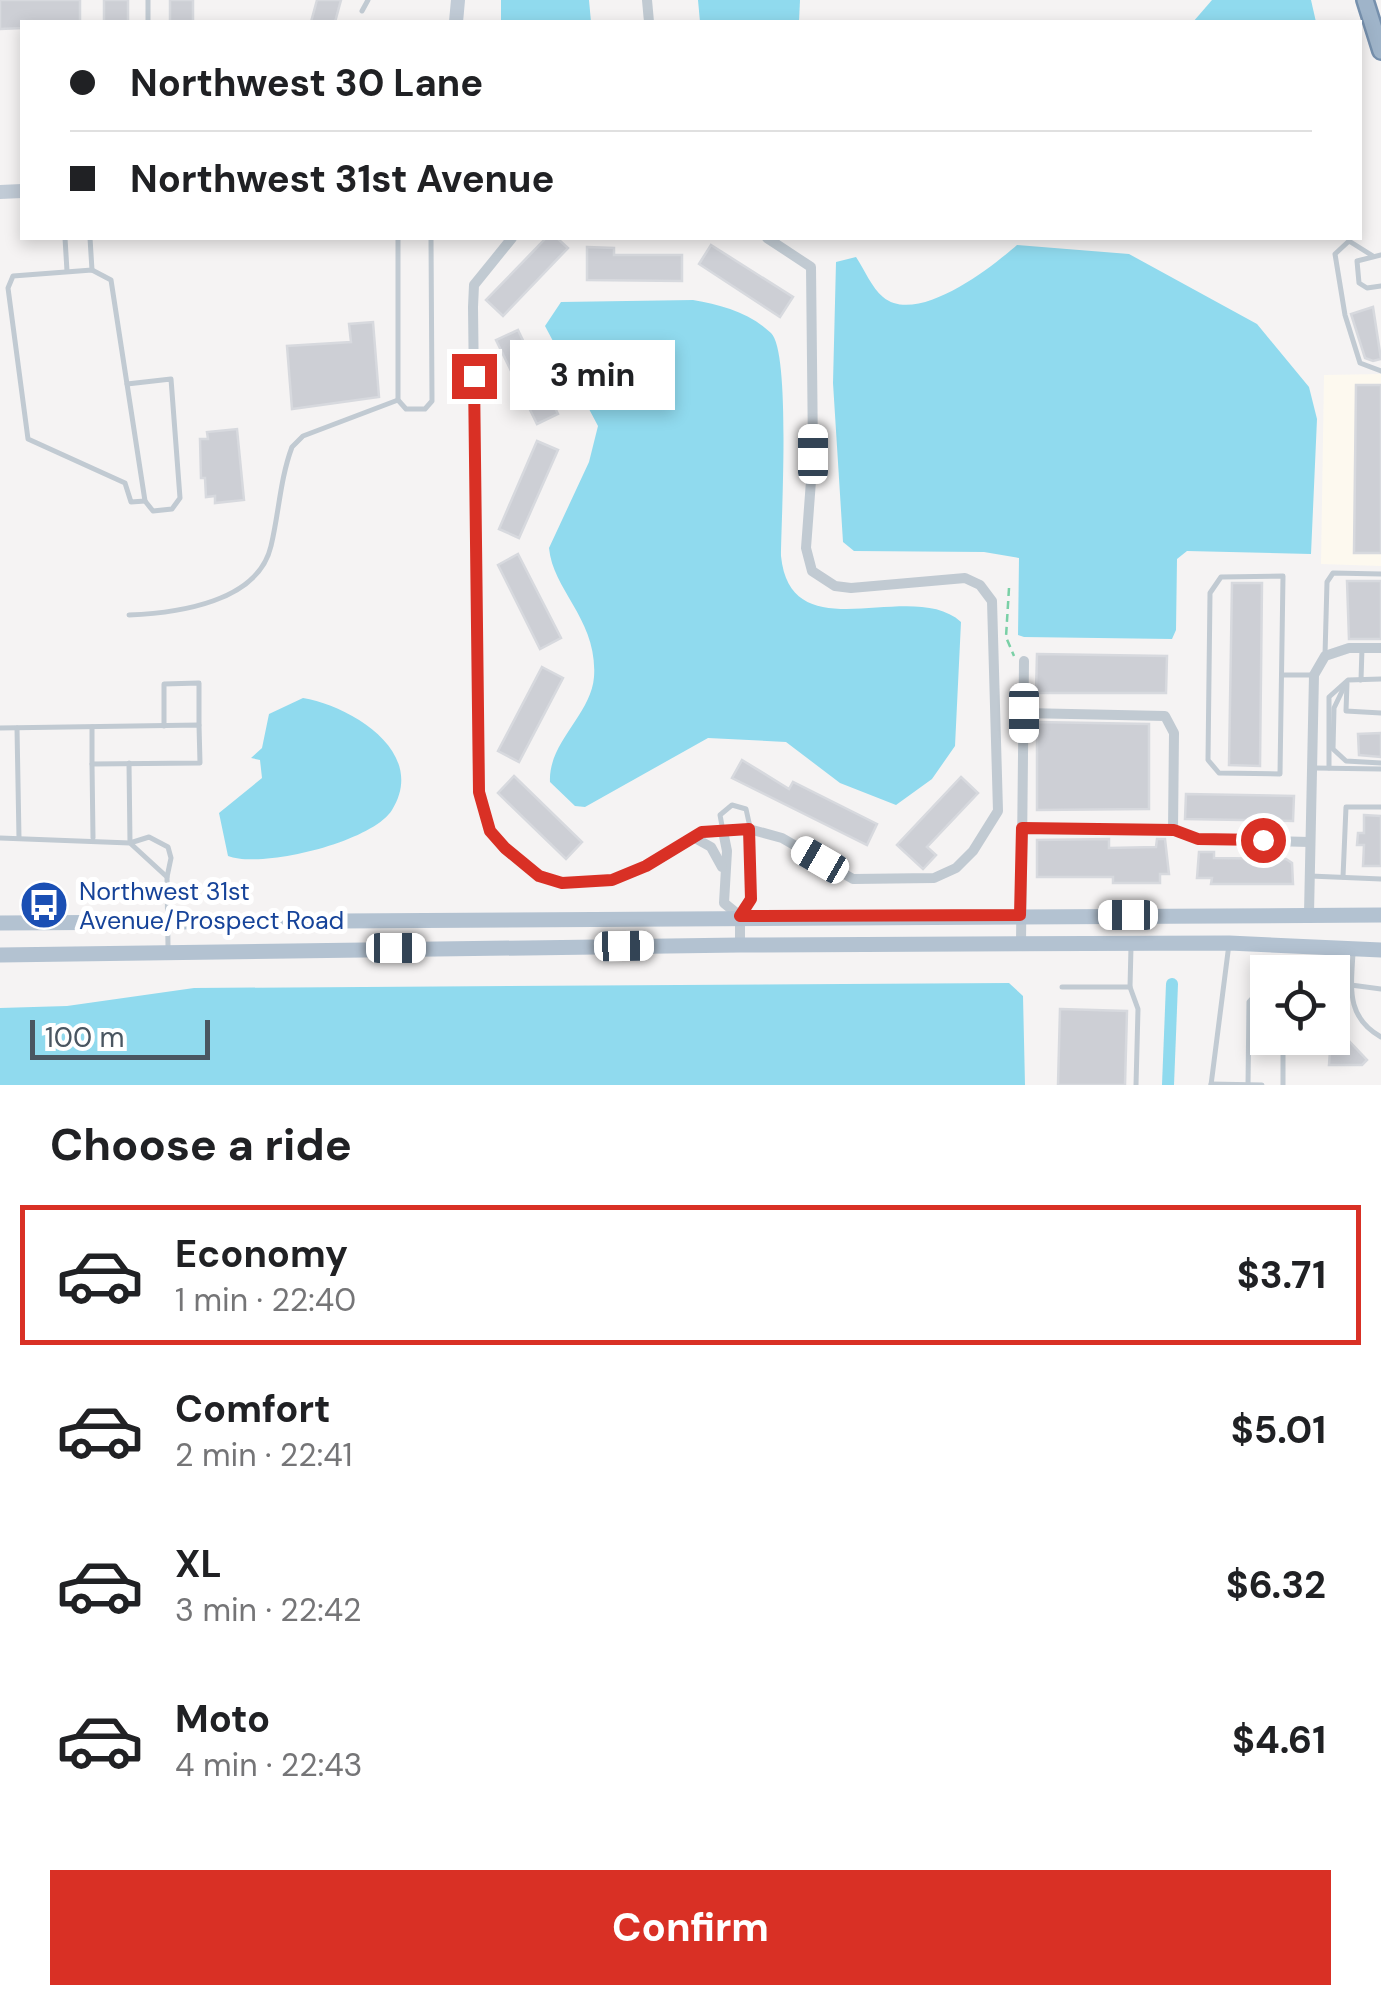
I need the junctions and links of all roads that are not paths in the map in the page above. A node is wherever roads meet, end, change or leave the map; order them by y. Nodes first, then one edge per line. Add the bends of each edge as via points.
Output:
1 (1365, 0) edge
2 (1381, 51) edge
3 (65, 240) edge
4 (90, 240) edge
5 (398, 240) edge
6 (431, 240) edge
7 (510, 240) edge
8 (770, 240) edge
9 (1381, 255) edge
10 (1372, 256) junction
11 (92, 270) junction
12 (68, 271) junction
13 (1381, 286) edge
14 (1381, 371) edge
15 (127, 384) junction
16 (398, 400) junction
17 (144, 501) junction
18 (1381, 574) edge
19 (128, 615) dead end
20 (1362, 648) junction
21 (1381, 648) edge
22 (1326, 656) junction
23 (1024, 661) road end
24 (1282, 675) junction
25 (1314, 675) junction
26 (1381, 679) edge
27 (1348, 680) junction
28 (1361, 680) junction
29 (1024, 713) junction
30 (1381, 713) edge
31 (200, 725) junction
32 (164, 726) junction
33 (92, 727) junction
34 (0, 728) edge
35 (17, 728) junction
36 (92, 764) junction
37 (129, 764) junction
38 (1381, 766) edge
39 (1310, 768) junction
40 (1329, 768) junction
41 (1381, 806) edge
42 (1022, 828) junction
43 (749, 829) junction
44 (1174, 830) junction
45 (723, 831) junction
46 (693, 837) junction
47 (0, 838) edge
48 (18, 838) junction
49 (93, 838) junction
50 (1310, 842) junction
51 (130, 843) junction
52 (725, 874) junction
53 (1310, 876) junction
54 (1344, 877) junction
55 (167, 878) junction
56 (1381, 878) edge
57 (1310, 914) junction
58 (1020, 915) junction
59 (1381, 915) edge
60 (740, 916) junction
61 (168, 922) junction
62 (0, 923) edge
63 (740, 944) junction
64 (1021, 944) junction
65 (1131, 944) junction
66 (1229, 944) junction
67 (168, 950) junction
68 (1353, 950) junction
69 (1381, 950) edge
70 (0, 955) edge
71 (1351, 984) junction
72 (1062, 987) dead end
73 (1130, 987) junction
74 (1381, 989) edge
75 (1250, 1001) edge
76 (1381, 1036) edge
77 (1283, 1055) edge
78 (1211, 1084) edge
79 (1248, 1084) edge
80 (1136, 1085) edge
81 (1262, 1085) edge
82 (1282, 1085) edge

1 - 2 highway
3 - 12 lane
4 - 11 lane
5 - 16 lane
6 - 16 lane via 432,401 425,410 406,409
7 - 46 street via 474,284 473,307 479,792 490,831 539,876 562,883 612,880
8 - 43 street via 810,267 813,454 806,562 835,586 965,578 988,594 998,811 956,868 922,880 853,878 782,838
9 - 10 lane
10 - 13 lane via 1357,261 1359,283
10 - 14 lane via 1348,242 1336,254 1360,363
11 - 12 lane
11 - 15 lane via 111,280
12 - 17 lane via 12,276 8,288 28,439 125,483 131,502
15 - 17 lane
15 - 17 lane via 171,379 180,498 172,510 153,510
16 - 19 lane via 303,436 292,447 271,548 249,584
18 - 22 lane via 1334,573 1327,582
20 - 21 street
20 - 22 street
20 - 28 lane
22 - 25 street
23 - 29 street
24 - 24 lane via 1280,774 1218,773 1208,760 1210,593 1221,577 1282,576
24 - 25 lane
25 - 39 street
26 - 28 lane
27 - 28 lane
27 - 30 lane via 1346,711
27 - 38 lane via 1334,708 1333,749 1346,760
27 - 40 lane via 1329,697
29 - 42 street
29 - 44 street via 1164,716 1174,733
31 - 32 lane
31 - 32 lane via 200,683 164,684
31 - 37 lane via 200,764
32 - 33 lane
33 - 35 lane
33 - 36 lane
34 - 35 lane
35 - 48 lane
36 - 37 lane
36 - 49 lane
37 - 51 lane
38 - 40 lane
39 - 40 lane
39 - 50 street
41 - 54 lane via 1346,807
42 - 44 street
42 - 58 street
43 - 45 street
43 - 45 lane via 750,813 732,805 720,815
43 - 60 street via 751,899
44 - 50 street via 1198,839
45 - 46 street
45 - 52 street
46 - 52 street via 711,847
47 - 48 lane
48 - 49 lane
49 - 51 lane
50 - 53 street
51 - 55 lane
51 - 55 lane via 149,837 168,848
52 - 60 street via 724,903
53 - 54 lane
53 - 57 street
54 - 56 lane
55 - 61 lane
57 - 58 main road
57 - 59 main road
58 - 60 main road
58 - 64 street
60 - 61 main road
60 - 63 street
61 - 62 main road
61 - 67 lane
63 - 64 main road
63 - 67 main road
64 - 65 main road
65 - 66 main road
65 - 73 lane
66 - 68 main road
66 - 78 lane
67 - 70 main road
68 - 69 main road
68 - 71 lane
71 - 74 lane
71 - 76 lane via 1356,1016
72 - 73 lane
73 - 80 lane via 1138,1009
75 - 79 lane
77 - 82 lane
78 - 79 lane
79 - 81 lane

